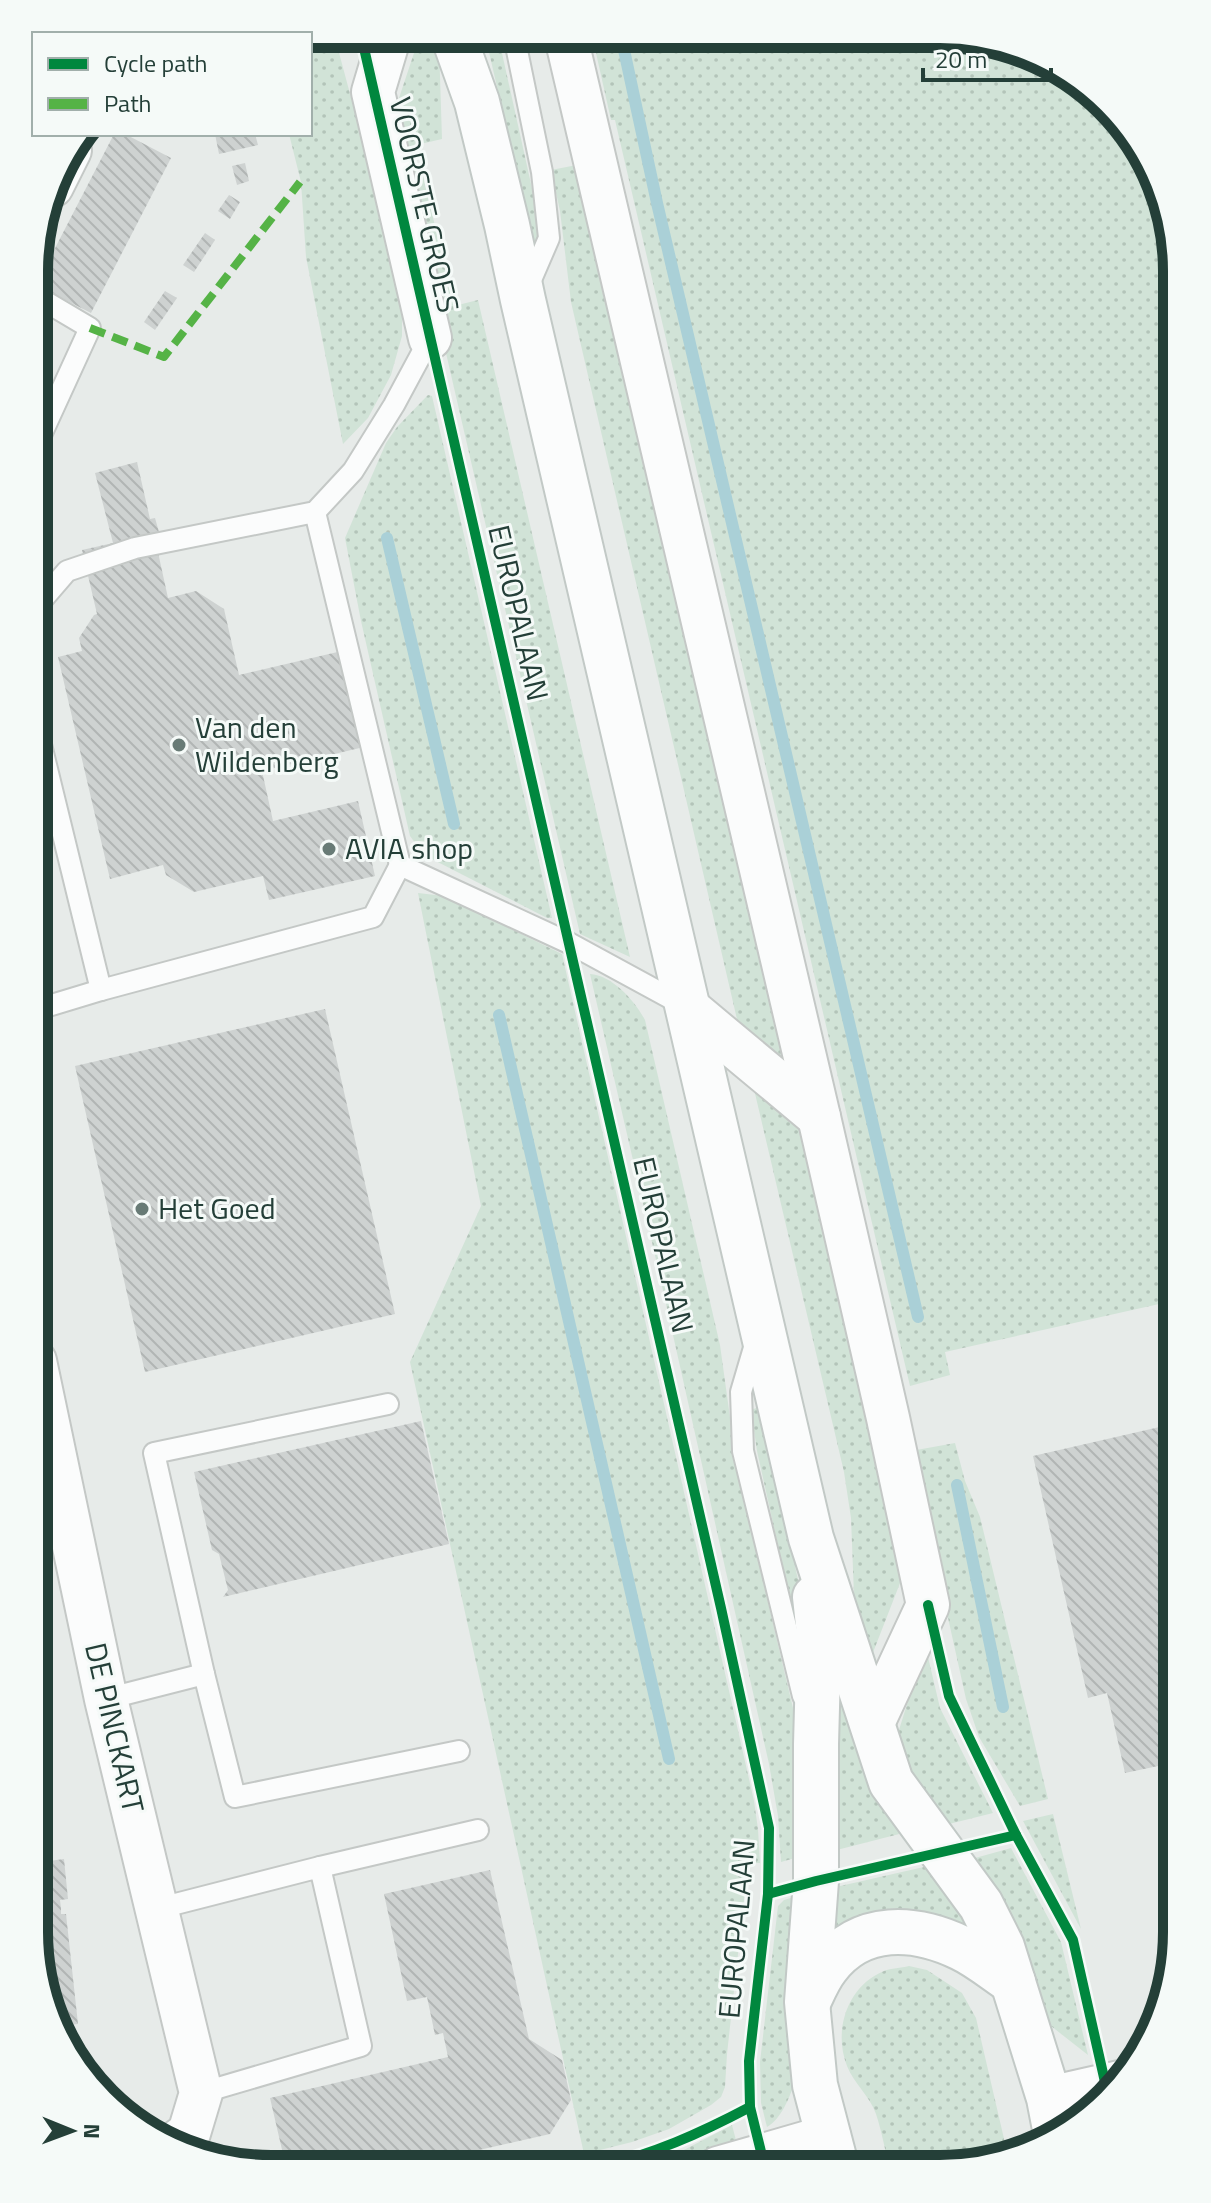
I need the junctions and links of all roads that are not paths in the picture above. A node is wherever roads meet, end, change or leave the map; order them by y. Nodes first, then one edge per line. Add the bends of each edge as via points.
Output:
1 (386, 48) edge
2 (458, 48) edge
3 (471, 48) edge
4 (516, 48) edge
5 (569, 48) edge
6 (477, 102) junction
7 (523, 300) junction
8 (48, 303) edge
9 (430, 338) joint
10 (48, 420) edge
11 (315, 512) junction
12 (48, 593) edge
13 (48, 773) edge
14 (400, 865) junction
15 (101, 990) junction
16 (48, 1006) edge
17 (687, 1007) junction
18 (819, 1117) junction
19 (761, 1326) junction
20 (388, 1404) dead end
21 (48, 1423) edge
22 (811, 1538) junction
23 (204, 1674) junction
24 (106, 1699) junction
25 (872, 1725) junction
26 (816, 1744) junction
27 (459, 1751) dead end
28 (478, 1830) dead end
29 (320, 1867) junction
30 (156, 1909) junction
31 (1013, 1982) junction
32 (807, 2002) junction
33 (201, 2093) junction
34 (1092, 2095) edge
35 (1052, 2114) edge
36 (184, 2137) edge
37 (833, 2152) edge
38 (811, 2155) edge

1 - 9 street, VOORSTE GROES via 373,92
2 - 6 main road
3 - 6 main road
4 - 7 lane via 542,172 549,238
5 - 18 street
6 - 7 main road
7 - 17 main road
8 - 10 lane via 90,328
9 - 11 lane via 353,471
11 - 12 lane via 135,548 67,571
11 - 14 lane
13 - 15 lane
14 - 15 lane via 373,917
14 - 17 lane via 569,943
15 - 16 lane
17 - 18 street
17 - 19 main road
18 - 25 street via 928,1605
19 - 22 main road
19 - 26 lane via 741,1392 743,1451
20 - 23 lane via 154,1453
21 - 24 street, DE PINCKART
22 - 25 main road
22 - 26 main road via 819,1634
23 - 24 lane
23 - 27 lane via 235,1797
24 - 30 street, DE PINCKART
25 - 31 main road via 891,1782 981,1905
26 - 32 main road via 816,1881
28 - 29 lane
29 - 30 lane
29 - 33 lane via 361,2046
30 - 33 street, DE PINCKART
31 - 32 main road via 962,1948 899,1931 849,1946 829,1965
31 - 35 main road
32 - 37 main road via 815,2085
33 - 36 street
34 - 35 street
37 - 38 street

